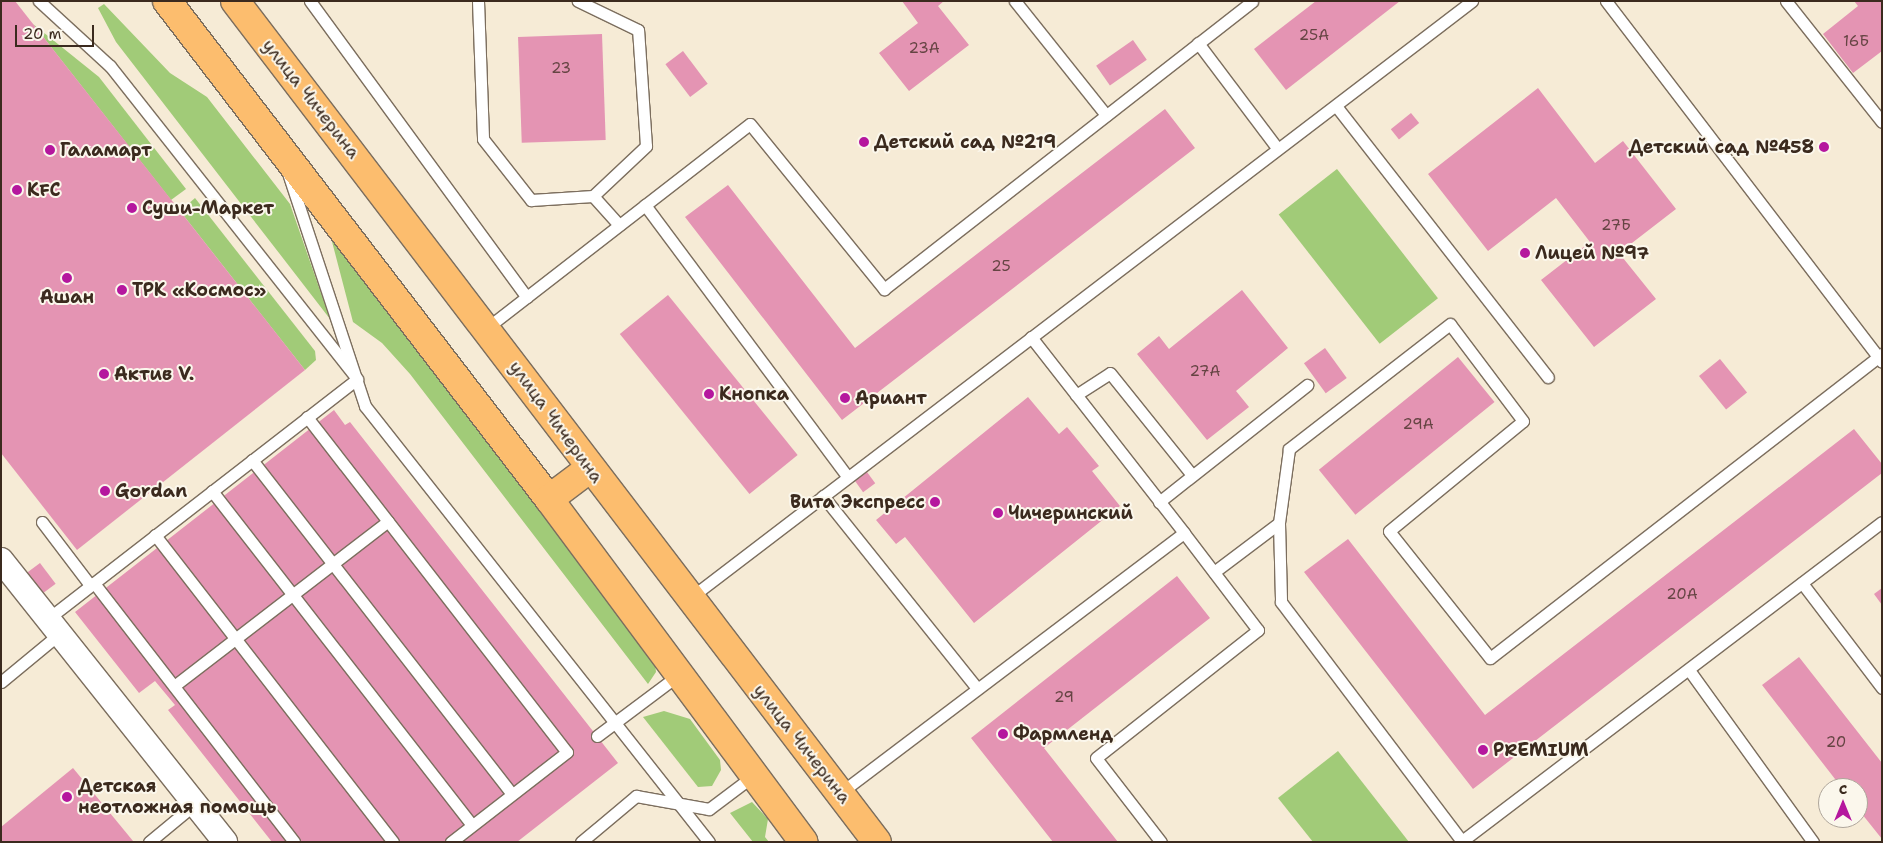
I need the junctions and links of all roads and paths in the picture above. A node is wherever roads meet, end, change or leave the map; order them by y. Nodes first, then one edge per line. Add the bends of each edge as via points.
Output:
1 (39, 1) edge
2 (167, 1) edge
3 (235, 1) edge
4 (310, 1) edge
5 (478, 1) edge
6 (578, 1) edge
7 (1016, 1) edge
8 (1252, 1) edge
9 (1472, 1) edge
10 (1606, 1) edge
11 (1786, 1) edge
12 (1198, 43) junction
13 (1336, 106) junction
14 (1106, 115) junction
15 (1882, 122) edge
16 (280, 148) junction
17 (1277, 148) junction
18 (593, 196) junction
19 (645, 205) junction
20 (619, 225) junction
21 (527, 297) junction
22 (488, 327) junction
23 (1031, 337) junction
24 (1881, 358) edge
25 (1548, 377) dead end
26 (356, 379) junction
27 (1306, 385) dead end
28 (1076, 395) junction
29 (307, 417) junction
30 (252, 460) junction
31 (589, 469) junction
32 (1192, 475) junction
33 (848, 477) junction
34 (212, 491) junction
35 (824, 496) junction
36 (550, 499) junction
37 (1159, 502) junction
38 (388, 521) junction
39 (42, 522) dead end
40 (1882, 522) edge
41 (1278, 523) junction
42 (1184, 533) junction
43 (156, 535) junction
44 (1, 560) edge
45 (332, 564) junction
46 (1214, 572) junction
47 (1802, 583) junction
48 (92, 584) junction
49 (292, 594) junction
50 (689, 598) junction
51 (54, 626) junction
52 (236, 638) junction
53 (1689, 670) junction
54 (680, 674) junction
55 (1, 682) edge
56 (174, 686) junction
57 (976, 687) junction
58 (1882, 688) edge
59 (613, 725) junction
60 (597, 736) dead end
61 (753, 776) junction
62 (512, 794) junction
63 (840, 794) junction
64 (195, 804) junction
65 (680, 804) junction
66 (472, 825) junction
67 (149, 842) edge
68 (225, 842) edge
69 (294, 842) edge
70 (394, 842) edge
71 (451, 842) edge
72 (581, 842) edge
73 (709, 842) edge
74 (804, 842) edge
75 (877, 842) edge
76 (1161, 842) edge
77 (1814, 842) edge

1 - 26 lane via 110,66
2 - 16 main road
3 - 22 main road, улица Чичерина
4 - 21 lane
5 - 18 lane via 483,139 531,200
6 - 18 lane via 638,30 646,146
7 - 14 lane
8 - 12 lane
9 - 13 lane
10 - 24 lane
11 - 15 lane
12 - 14 lane
12 - 17 lane
13 - 17 lane
13 - 25 lane
14 - 19 lane via 884,289 750,124
16 - 26 lane
16 - 36 main road
17 - 23 lane
18 - 20 lane
19 - 20 lane
19 - 33 lane
20 - 21 lane
21 - 22 lane
22 - 31 main road, улица Чичерина
23 - 28 lane
23 - 33 lane
24 - 41 lane via 1490,658 1389,530 1524,421 1450,324 1289,449
26 - 29 lane
26 - 59 lane via 365,406
27 - 32 lane
28 - 32 lane via 1110,374
28 - 37 lane
29 - 30 lane
29 - 38 lane
30 - 34 lane
30 - 45 lane
31 - 36 main road
31 - 50 main road, улица Чичерина
32 - 37 lane
33 - 35 lane
34 - 43 lane
34 - 49 lane
35 - 50 lane
35 - 57 lane
36 - 54 main road
37 - 42 lane
38 - 45 lane
38 - 62 lane via 567,752
39 - 48 lane
40 - 47 lane
41 - 46 lane
41 - 53 lane via 1281,602 1462,841
42 - 46 lane
42 - 57 lane
43 - 48 lane
43 - 52 lane
44 - 51 street
45 - 49 lane
45 - 62 lane
46 - 76 lane via 1258,630 1096,758
47 - 53 lane
47 - 58 lane
48 - 51 lane
48 - 56 lane
49 - 52 lane
49 - 66 lane
50 - 63 main road, улица Чичерина
51 - 55 lane
51 - 64 street
52 - 56 lane
52 - 70 lane
53 - 77 lane
54 - 59 lane
54 - 61 main road
56 - 69 lane
57 - 63 lane
59 - 60 lane
59 - 65 lane
61 - 65 lane via 709,810
61 - 74 main road
62 - 66 lane
63 - 75 main road, улица Чичерина
64 - 67 lane
64 - 68 street
65 - 72 lane via 636,796
65 - 73 lane
66 - 71 lane

